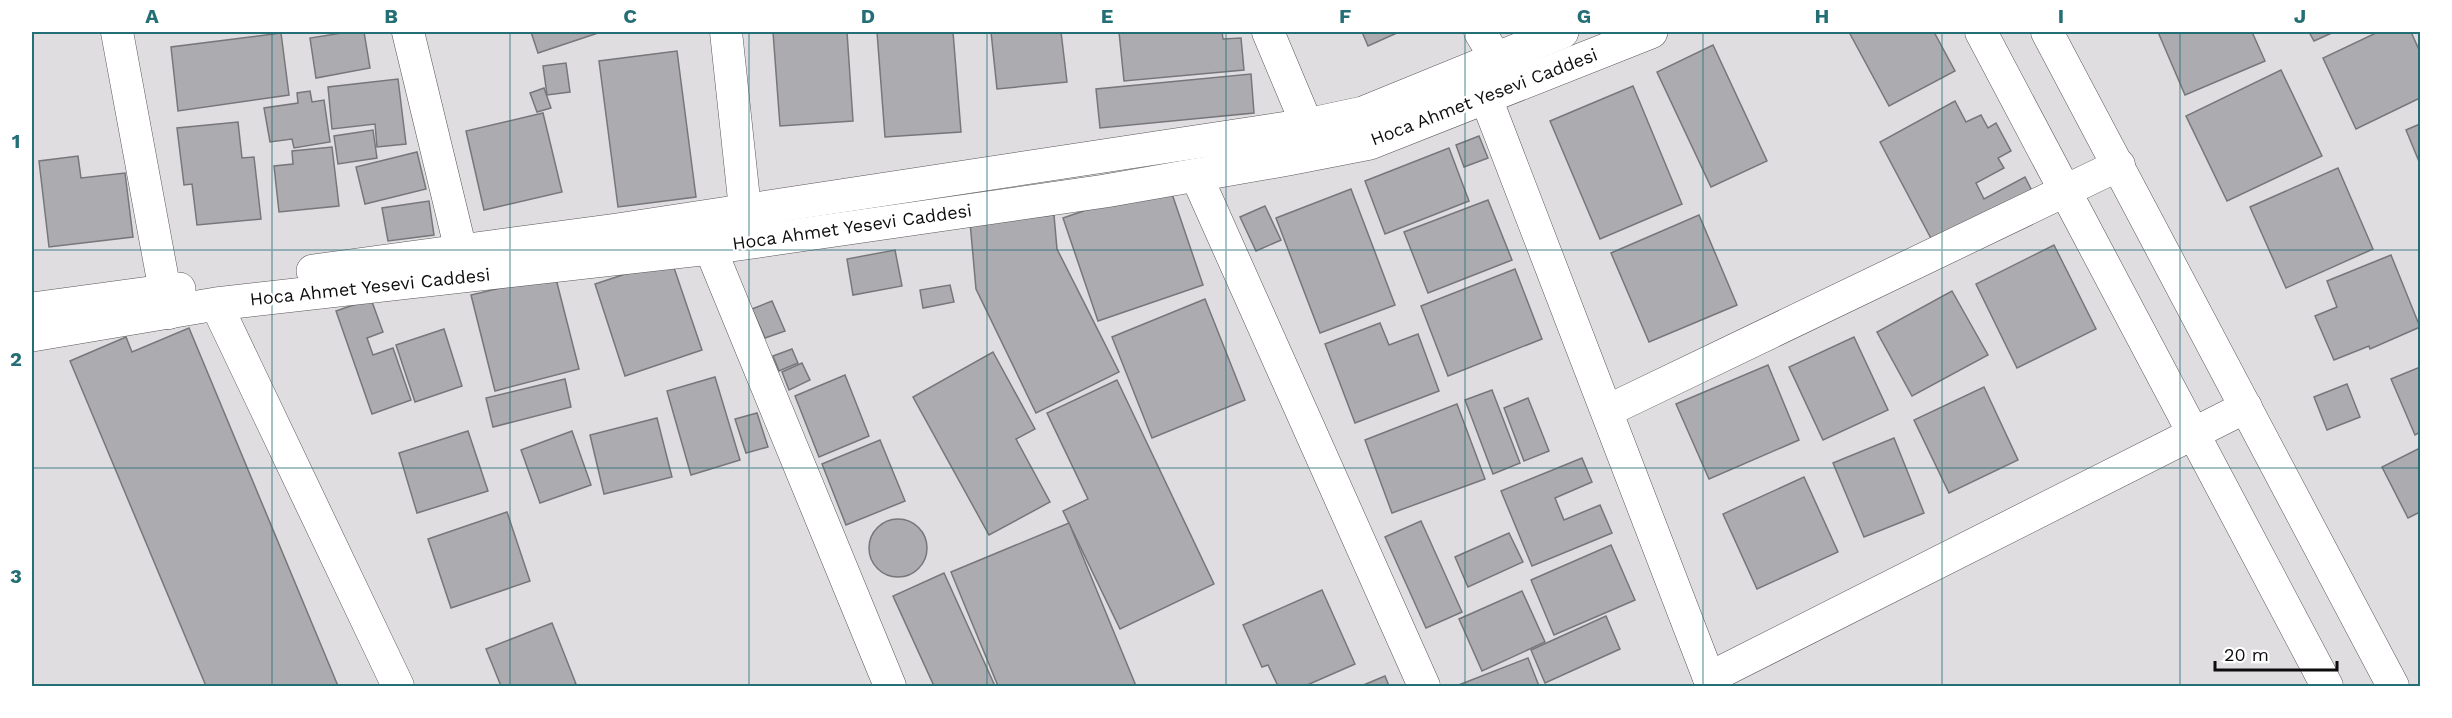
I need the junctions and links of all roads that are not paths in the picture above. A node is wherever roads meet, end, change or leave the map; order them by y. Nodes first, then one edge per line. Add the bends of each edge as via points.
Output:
1 (117, 32) edge
2 (408, 32) edge
3 (726, 32) edge
4 (1268, 32) edge
5 (1480, 32) edge
6 (1562, 32) edge
7 (1651, 32) edge
8 (1981, 32) edge
9 (2047, 32) edge
10 (1496, 59) junction
11 (1486, 98) junction
12 (1307, 125) junction
13 (2119, 165) junction
14 (1196, 175) junction
15 (2065, 193) junction
16 (746, 209) junction
17 (710, 248) junction
18 (460, 251) junction
19 (167, 302) junction
20 (216, 304) junction
21 (32, 309) edge
22 (32, 335) edge
23 (2246, 407) junction
24 (1607, 411) junction
25 (2193, 434) junction
26 (1711, 682) edge
27 (398, 687) edge
28 (890, 687) edge
29 (1424, 687) edge
30 (2327, 687) edge
31 (2393, 687) edge

1 - 19 street
2 - 18 street
3 - 16 street
4 - 12 street
5 - 10 street
6 - 10 street, Hoca Ahmet Yesevi Caddesi
7 - 11 street, Hoca Ahmet Yesevi Caddesi
8 - 15 street
9 - 13 street
10 - 12 street, Hoca Ahmet Yesevi Caddesi via 1364,113
11 - 14 street, Hoca Ahmet Yesevi Caddesi via 1370,143
11 - 24 street
12 - 16 street, Hoca Ahmet Yesevi Caddesi
13 - 15 street
13 - 23 street
14 - 17 street, Hoca Ahmet Yesevi Caddesi
14 - 29 street
15 - 24 street
15 - 25 street
16 - 18 street, Hoca Ahmet Yesevi Caddesi
17 - 20 street, Hoca Ahmet Yesevi Caddesi
17 - 28 street
18 - 19 street, Hoca Ahmet Yesevi Caddesi
19 - 20 street, Hoca Ahmet Yesevi Caddesi
19 - 21 street, Hoca Ahmet Yesevi Caddesi
19 - 22 street, Hoca Ahmet Yesevi Caddesi
20 - 27 street
23 - 25 street
23 - 31 street
24 - 26 street
25 - 26 street
25 - 30 street

